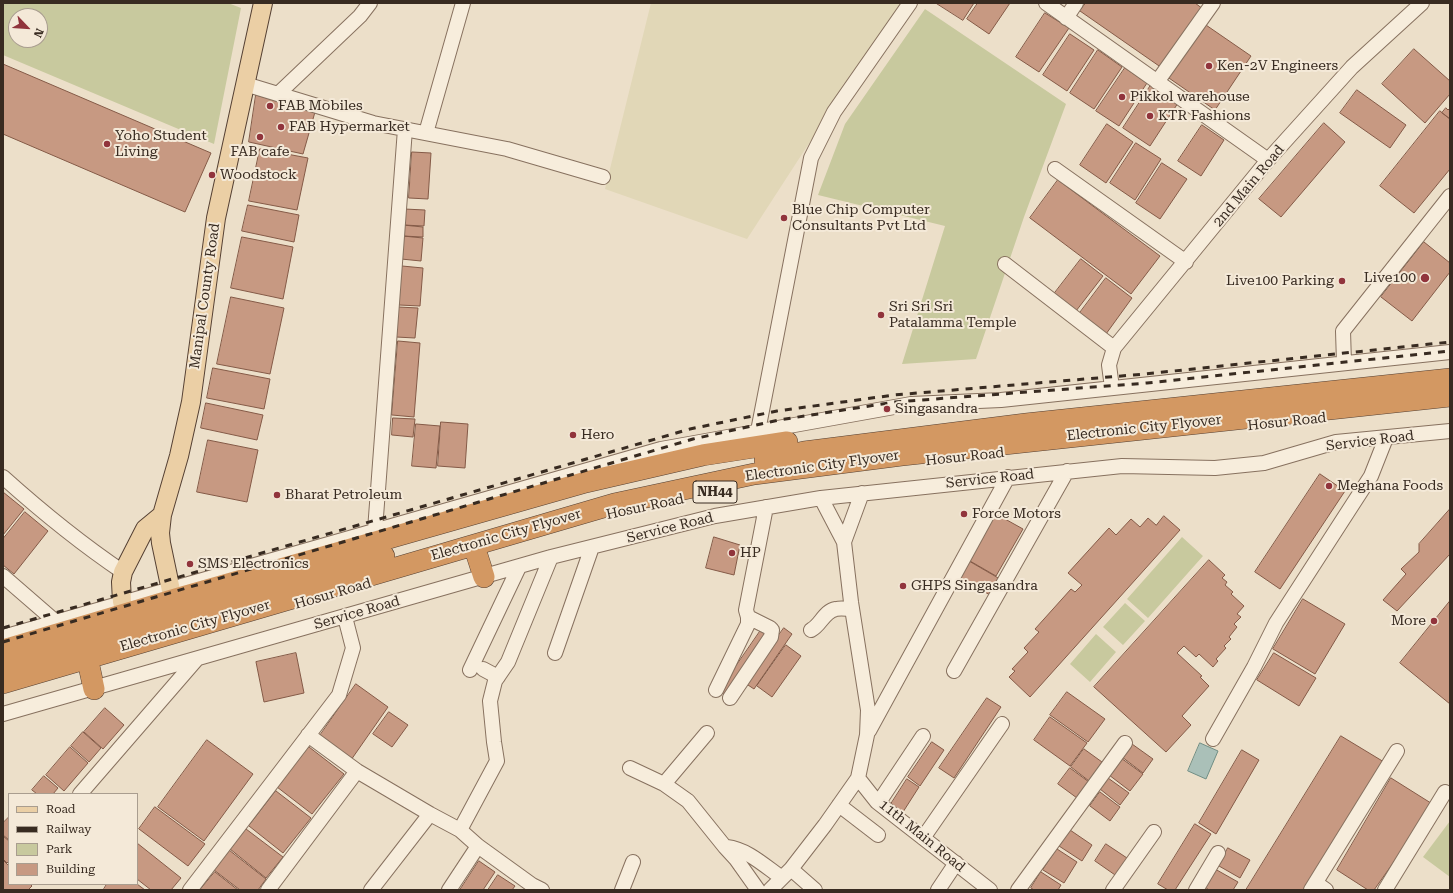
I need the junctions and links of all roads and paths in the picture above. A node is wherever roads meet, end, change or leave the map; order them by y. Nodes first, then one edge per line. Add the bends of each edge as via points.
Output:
1 (263, 3) edge
2 (370, 3) edge
3 (463, 3) edge
4 (910, 3) edge
5 (1046, 3) edge
6 (1076, 3) edge
7 (1213, 3) edge
8 (1422, 3) edge
9 (1066, 18) junction
10 (1157, 82) junction
11 (245, 84) junction
12 (278, 94) junction
13 (405, 129) junction
14 (426, 133) junction
15 (1268, 160) junction
16 (1055, 169) dead end
17 (603, 177) dead end
18 (1450, 196) edge
19 (1186, 262) junction
20 (1005, 264) dead end
21 (1114, 348) junction
22 (1450, 352) edge
23 (1344, 363) junction
24 (1450, 368) edge
25 (1450, 379) edge
26 (1112, 388) junction
27 (1450, 396) edge
28 (1450, 405) edge
29 (758, 431) junction
30 (1450, 431) edge
31 (1386, 438) junction
32 (1067, 471) junction
33 (3, 477) edge
34 (1008, 477) junction
35 (862, 493) junction
36 (821, 498) junction
37 (766, 507) junction
38 (162, 515) junction
39 (375, 530) junction
40 (844, 542) junction
41 (592, 547) junction
42 (476, 552) junction
43 (551, 557) junction
44 (519, 566) junction
45 (123, 572) junction
46 (3, 576) edge
47 (484, 577) junction
48 (172, 594) junction
49 (122, 602) junction
50 (852, 609) junction
51 (345, 617) junction
52 (748, 617) junction
53 (56, 622) junction
54 (811, 630) dead end
55 (3, 637) edge
56 (3, 650) edge
57 (555, 653) dead end
58 (196, 660) junction
59 (88, 666) junction
60 (3, 668) edge
61 (954, 671) dead end
62 (498, 677) junction
63 (3, 683) edge
64 (94, 689) junction
65 (716, 690) dead end
66 (3, 691) edge
67 (730, 698) dead end
68 (3, 714) edge
69 (1002, 724) dead end
70 (707, 733) dead end
71 (867, 735) junction
72 (308, 736) junction
73 (923, 736) dead end
74 (1213, 739) dead end
75 (1125, 743) dead end
76 (1397, 751) dead end
77 (630, 768) dead end
78 (357, 771) junction
79 (858, 778) junction
80 (664, 784) junction
81 (1444, 792) dead end
82 (81, 793) edge
83 (879, 802) junction
84 (839, 805) junction
85 (430, 814) junction
86 (460, 830) junction
87 (1154, 832) dead end
88 (878, 835) dead end
89 (923, 838) junction
90 (478, 846) junction
91 (724, 847) junction
92 (1218, 853) dead end
93 (633, 862) dead end
94 (956, 863) junction
95 (786, 874) junction
96 (534, 888) edge
97 (1318, 888) edge
98 (190, 890) edge
99 (268, 890) edge
100 (371, 890) edge
101 (449, 890) edge
102 (622, 890) edge
103 (758, 890) edge
104 (770, 890) edge
105 (815, 890) edge
106 (938, 890) edge
107 (990, 890) edge
108 (1018, 890) edge
109 (1113, 890) edge
110 (1196, 890) edge
111 (1385, 890) edge

1 - 11 main road, Manipal County Road
2 - 12 street via 360,16
3 - 14 street
4 - 29 street via 834,112 811,158
5 - 9 street
6 - 9 street
7 - 10 street
8 - 15 street, 2nd Main Road via 1352,67
9 - 10 street
10 - 15 street
11 - 12 street
11 - 38 main road, Manipal County Road via 216,218 191,402
12 - 13 street via 373,124
13 - 14 street
13 - 39 street
14 - 17 street via 507,150
15 - 19 street, 2nd Main Road
16 - 19 street
18 - 23 street via 1343,331
19 - 21 street, 2nd Main Road
20 - 21 street
21 - 26 street, 2nd Main Road via 1109,365
22 - 23 street
23 - 26 street
24 - 48 highway via 890,427 703,456 586,482
25 - 60 highway, Electronic City Flyover via 1026,424 804,452 648,483 281,585
26 - 29 street via 1001,400 911,404
27 - 63 highway, Electronic City Flyover via 902,454 754,474 614,504
28 - 42 highway, Hosur Road / NH44 via 865,467 747,486 616,513
29 - 39 street via 660,449
30 - 31 street, Service Road
31 - 32 street, Service Road via 1336,442 1264,463 1215,468 1122,466
31 - 74 street via 1371,476 1276,623
32 - 34 street, Service Road
32 - 61 street
33 - 45 street via 55,523
34 - 35 street, Service Road
34 - 71 street
35 - 36 street, Service Road
35 - 40 street
36 - 37 street, Service Road
36 - 40 street
37 - 41 street, Service Road via 715,516
37 - 52 street via 746,610
38 - 45 main road via 145,529
38 - 48 main road, Manipal County Road via 161,543
39 - 48 street
40 - 50 street
41 - 43 street, Service Road
41 - 57 street
42 - 47 highway
42 - 59 highway, Hosur Road / NH44
43 - 44 street, Service Road
43 - 62 street via 508,662
44 - 47 street, Service Road
44 - 62 street via 476,670
45 - 49 main road via 120,582
46 - 53 street
47 - 51 street, Service Road
48 - 49 street
48 - 56 highway
49 - 53 street
50 - 54 street via 835,608
50 - 71 street via 868,710
51 - 58 street, Service Road
51 - 72 street via 353,648 339,695
52 - 65 street via 748,624
52 - 67 street via 770,628 772,633
53 - 55 street
58 - 64 street, Service Road
58 - 82 street
59 - 64 highway
59 - 66 highway, Hosur Road / NH44
62 - 86 street via 490,701 497,761
64 - 68 street, Service Road
69 - 89 street
70 - 80 street
71 - 79 street
72 - 78 street
72 - 98 street
73 - 83 street
75 - 108 street
76 - 97 street
77 - 80 street
78 - 85 street
78 - 99 street
79 - 83 street, 11th Main Road
79 - 84 street
80 - 91 street via 688,801
81 - 111 street
83 - 89 street, 11th Main Road
84 - 88 street
84 - 95 street
85 - 86 street
85 - 100 street
86 - 90 street
87 - 109 street
89 - 94 street, 11th Main Road
90 - 96 street
90 - 101 street
91 - 95 street via 733,848
91 - 103 street
92 - 110 street
93 - 102 street
94 - 106 street
94 - 107 street, 11th Main Road
95 - 104 street
95 - 105 street

